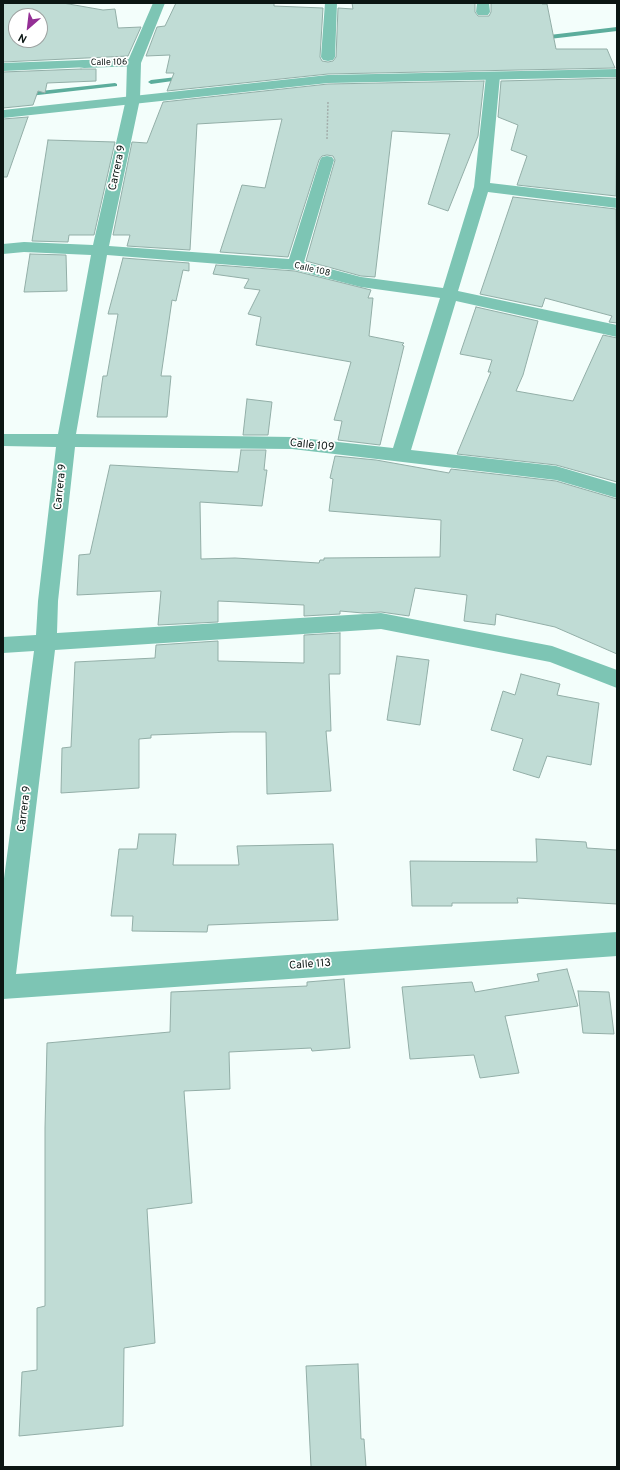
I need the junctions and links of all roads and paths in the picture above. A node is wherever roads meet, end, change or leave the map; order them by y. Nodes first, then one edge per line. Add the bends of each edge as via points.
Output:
1 (160, 3) edge
2 (331, 3) edge
3 (328, 56) dead end
4 (134, 63) junction
5 (3, 67) edge
6 (617, 73) edge
7 (493, 76) junction
8 (328, 79) junction
9 (133, 99) junction
10 (3, 114) edge
11 (327, 160) joint
12 (482, 187) junction
13 (617, 203) edge
14 (3, 249) edge
15 (100, 250) junction
16 (295, 265) junction
17 (449, 294) junction
18 (617, 331) edge
19 (3, 440) edge
20 (66, 441) junction
21 (400, 455) junction
22 (617, 491) edge
23 (46, 642) junction
24 (3, 645) edge
25 (617, 679) edge
26 (617, 944) edge
27 (3, 979) edge
28 (3, 987) edge

1 - 4 street, Carrera 9
2 - 3 street
4 - 5 street, Calle 106
4 - 9 street, Carrera 9
6 - 7 street
7 - 8 street
7 - 12 street
8 - 9 street
8 - 11 path
9 - 10 street
9 - 15 street, Carrera 9
11 - 16 street
12 - 13 street
12 - 17 street
14 - 15 street, Calle 108 via 24,247
15 - 16 street, Calle 108
15 - 20 street, Carrera 9
16 - 17 street, Calle 108 via 361,282
17 - 18 street, Calle 108
17 - 21 street
19 - 20 street, Calle 109
20 - 21 street, Calle 109 via 292,443
20 - 23 street, Carrera 9 via 48,601
21 - 22 street, Calle 109 via 556,474
23 - 24 street
23 - 25 street via 381,621 552,654
23 - 27 street, Carrera 9
26 - 28 street, Calle 113

